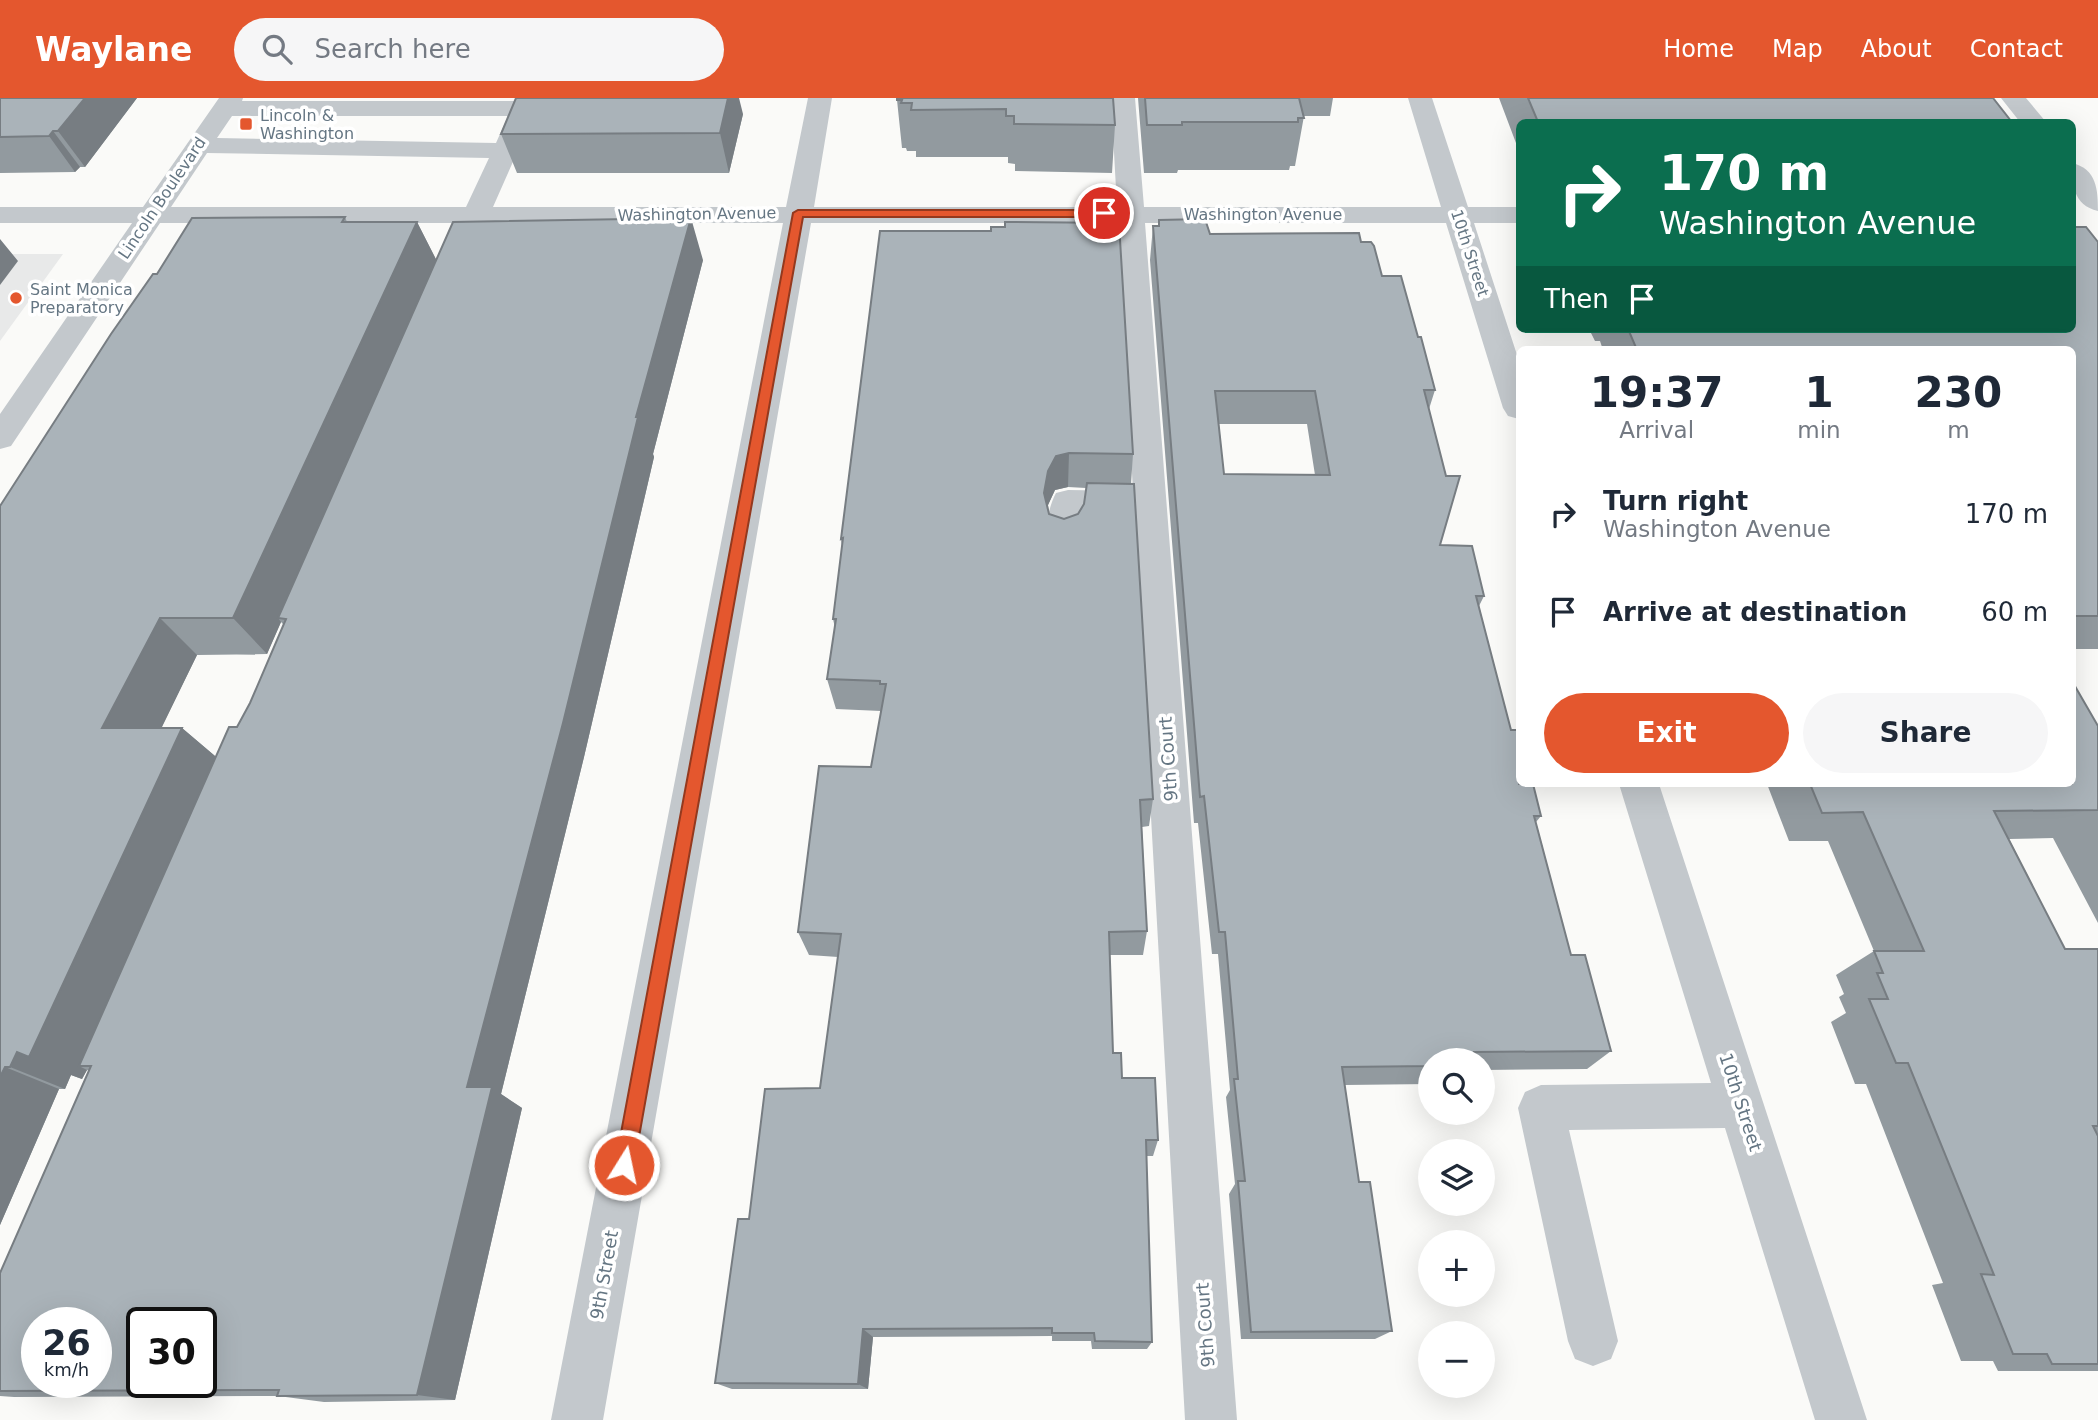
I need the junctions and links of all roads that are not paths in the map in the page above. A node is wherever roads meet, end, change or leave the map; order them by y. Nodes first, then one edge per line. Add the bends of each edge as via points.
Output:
1 (820, 98) edge
2 (1123, 98) edge
3 (1420, 98) edge
4 (2013, 98) edge
5 (228, 103) edge
6 (526, 104) edge
7 (2030, 119) edge
8 (197, 145) junction
9 (506, 151) junction
10 (2076, 176) edge
11 (2098, 203) edge
12 (2076, 211) edge
13 (2098, 211) edge
14 (798, 213) junction
15 (1130, 213) junction
16 (0, 215) edge
17 (151, 215) junction
18 (1516, 215) edge
19 (475, 216) junction
20 (1458, 216) junction
21 (451, 273) edge
22 (0, 393) edge
23 (31, 393) junction
24 (1516, 399) edge
25 (0, 439) edge
26 (1152, 503) junction
27 (1063, 537) edge
28 (1640, 787) edge
29 (1742, 1105) junction
30 (1593, 1341) dead end
31 (577, 1420) edge
32 (1211, 1420) edge
33 (1842, 1420) edge

1 - 14 street, 9th Street
2 - 15 street, 9th Court
3 - 20 street, 10th Street
4 - 7 street
5 - 6 street
5 - 8 street, Lincoln Boulevard
6 - 9 street
8 - 9 street
8 - 17 street, Lincoln Boulevard
9 - 19 street
10 - 11 street
12 - 13 street
14 - 15 street, Washington Avenue
14 - 19 street, Washington Avenue
14 - 31 street, 9th Street
15 - 20 street, Washington Avenue
15 - 26 street, 9th Court
16 - 17 street, Washington Avenue
17 - 19 street, Washington Avenue
17 - 23 street, Lincoln Boulevard
18 - 20 street, Washington Avenue
19 - 21 street
20 - 24 street, 10th Street
22 - 23 street
23 - 25 street, Lincoln Boulevard
26 - 27 street via 1068,502
26 - 32 street, 9th Court
28 - 29 street, 10th Street
29 - 30 street via 1541,1108
29 - 33 street, 10th Street

